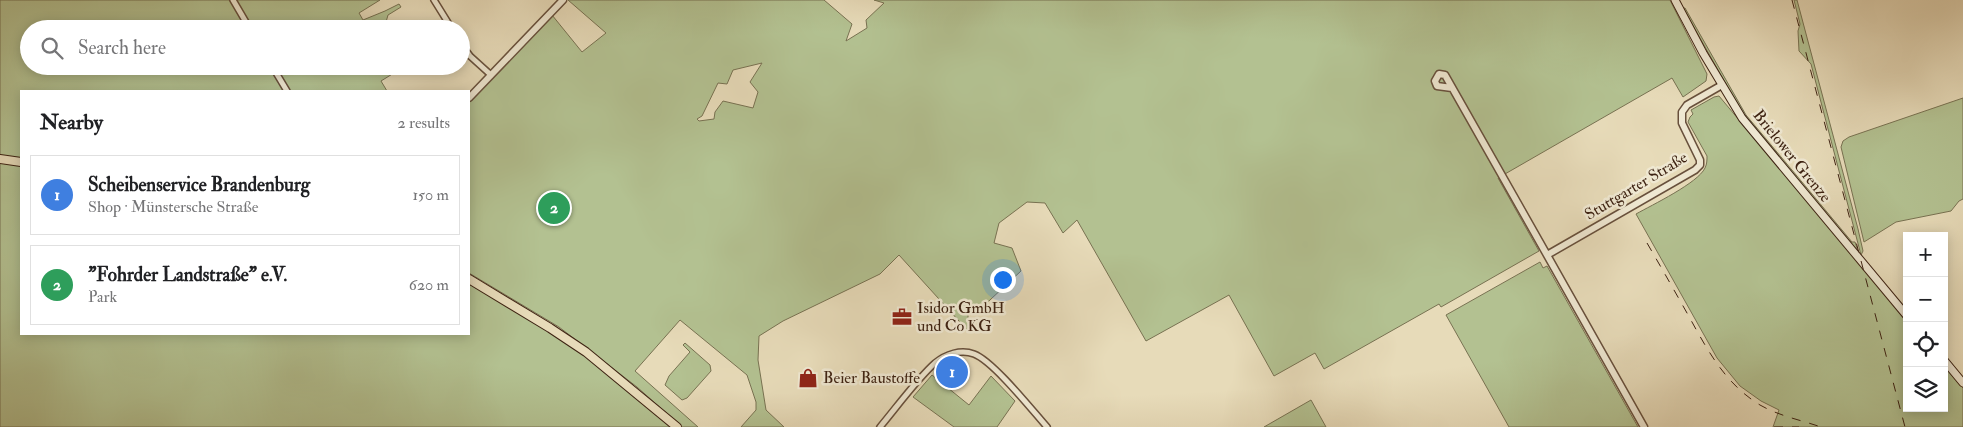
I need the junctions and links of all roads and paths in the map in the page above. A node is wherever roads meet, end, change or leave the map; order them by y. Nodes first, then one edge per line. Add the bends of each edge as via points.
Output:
1 (233, 0) edge
2 (434, 0) edge
3 (563, 0) edge
4 (1675, 0) edge
5 (245, 20) edge
6 (446, 20) edge
7 (470, 56) edge
8 (277, 75) edge
9 (491, 75) junction
10 (1722, 85) junction
11 (1452, 88) dead end
12 (286, 90) edge
13 (470, 97) edge
14 (0, 159) edge
15 (20, 162) edge
16 (1547, 255) junction
17 (470, 280) edge
18 (1903, 311) edge
19 (1948, 365) edge
20 (1963, 383) edge
21 (677, 427) edge
22 (880, 427) edge
23 (1047, 427) edge
24 (1644, 427) edge

1 - 5 street
2 - 6 street
3 - 9 street
4 - 10 main road, Brielower Grenze
7 - 9 street
8 - 12 street
9 - 13 street
10 - 16 street, Stuttgarter Straße via 1687,105 1682,112 1682,123 1699,154 1700,165 1695,170
10 - 18 main road, Brielower Grenze via 1753,131
11 - 16 street
14 - 15 main road
16 - 24 street
17 - 21 main road via 586,352
19 - 20 main road
22 - 23 street via 934,364 953,353 966,352 994,368

